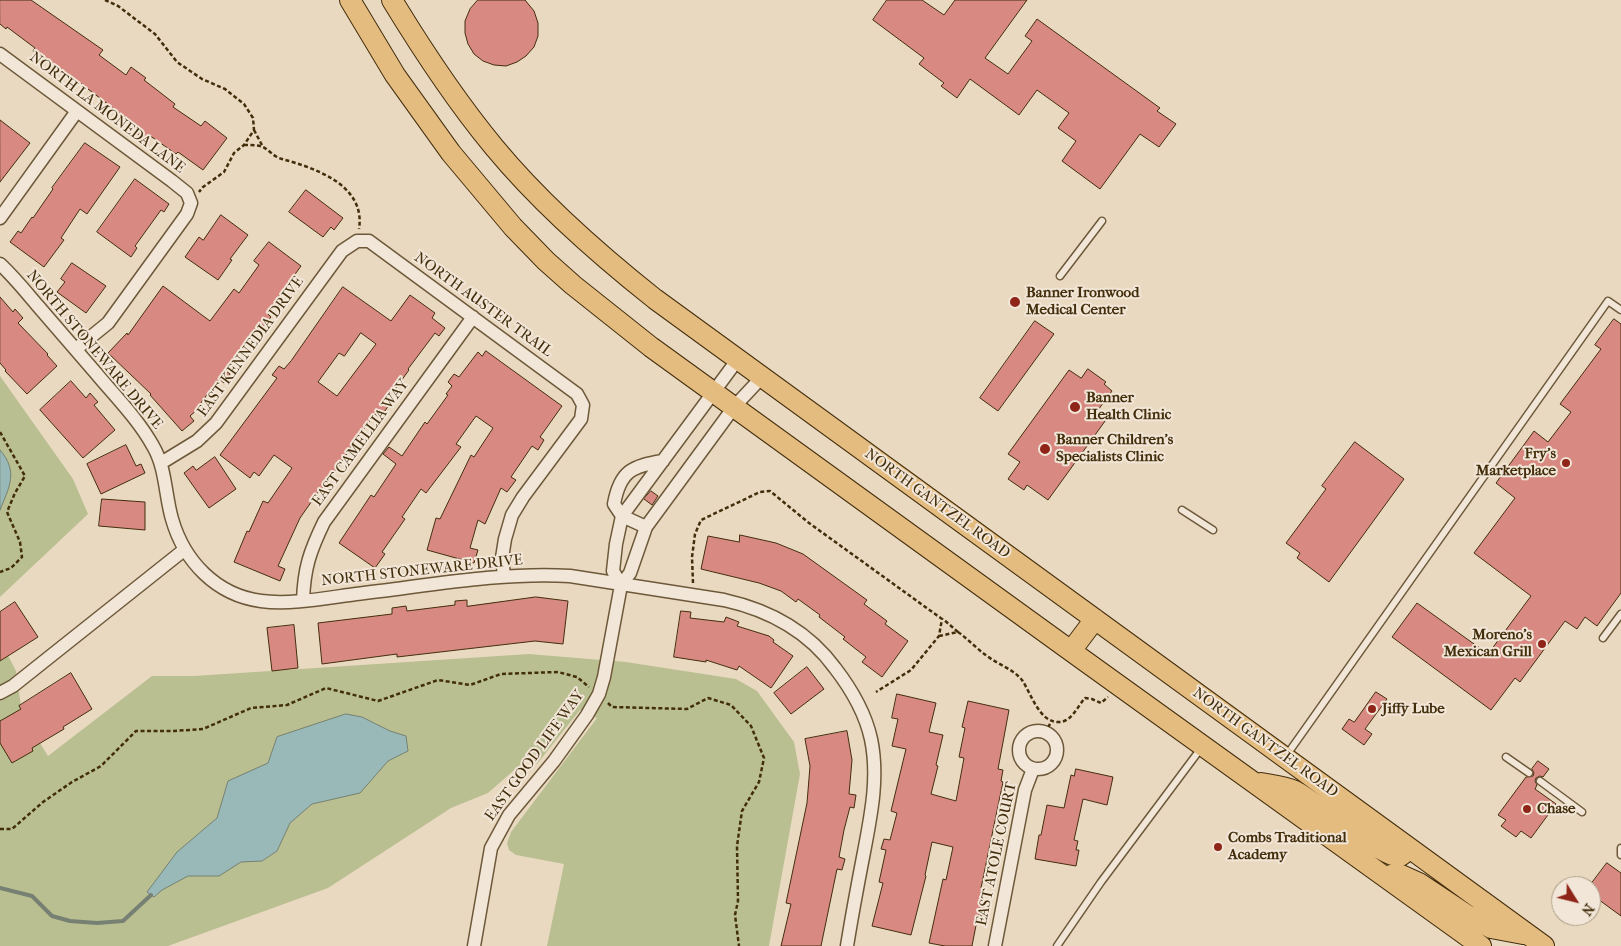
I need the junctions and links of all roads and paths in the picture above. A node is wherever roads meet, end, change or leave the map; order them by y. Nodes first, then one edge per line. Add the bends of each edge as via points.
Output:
1 (105, 0) edge
2 (350, 0) edge
3 (392, 0) edge
4 (0, 54) edge
5 (77, 111) junction
6 (254, 130) junction
7 (244, 145) junction
8 (263, 147) junction
9 (191, 203) junction
10 (0, 218) edge
11 (1102, 221) dead end
12 (357, 241) junction
13 (0, 264) edge
14 (1060, 276) dead end
15 (1621, 310) edge
16 (473, 317) junction
17 (76, 349) junction
18 (738, 359) junction
19 (762, 377) junction
20 (714, 393) junction
21 (734, 407) junction
22 (0, 432) edge
23 (663, 461) junction
24 (161, 463) junction
25 (1182, 510) dead end
26 (622, 516) junction
27 (646, 527) junction
28 (1213, 530) dead end
29 (184, 550) junction
30 (0, 572) edge
31 (504, 576) junction
32 (621, 585) junction
33 (692, 595) junction
34 (303, 601) junction
35 (1621, 614) edge
36 (942, 619) junction
37 (1095, 619) junction
38 (958, 632) junction
39 (939, 636) junction
40 (1604, 638) dead end
41 (1071, 651) junction
42 (1116, 684) junction
43 (876, 692) dead end
44 (0, 693) edge
45 (599, 694) junction
46 (1048, 727) junction
47 (1202, 746) junction
48 (1285, 757) junction
49 (1506, 757) dead end
50 (1033, 768) junction
51 (1529, 773) dead end
52 (1249, 780) junction
53 (1540, 781) dead end
54 (1582, 812) dead end
55 (0, 829) edge
56 (1408, 848) junction
57 (1621, 848) edge
58 (1621, 855) edge
59 (1387, 877) junction
60 (1528, 934) junction
61 (474, 946) edge
62 (738, 946) edge
63 (846, 946) edge
64 (995, 946) edge
65 (1057, 946) edge
66 (1481, 946) edge
67 (1544, 946) edge

1 - 6 path via 155,34 177,62 225,89 244,104 253,118
2 - 20 main road via 421,112 513,227 609,315
3 - 18 main road, NORTH GANTZEL ROAD via 463,108 550,208 610,263
4 - 5 street, NORTH LA MONEDA LANE
5 - 9 street, NORTH LA MONEDA LANE via 187,193
5 - 10 street
6 - 7 path
6 - 8 path
7 - 8 path
7 - 9 path via 234,153 224,172 203,187
8 - 12 path via 280,159 336,180 347,190 356,204 360,222
9 - 17 street via 188,214 125,302 108,323
11 - 14 lane
12 - 16 street, NORTH AUSTER TRAIL via 368,241
12 - 24 street, EAST KENNEDIA DRIVE via 342,251 216,423 197,441
13 - 17 street, NORTH STONEWARE DRIVE
15 - 48 lane via 1608,301
16 - 31 street, NORTH AUSTER TRAIL via 577,394 583,406 581,419 512,515 502,558
16 - 34 street, EAST CAMELLIA WAY via 324,522 312,546 304,576
17 - 24 street, NORTH STONEWARE DRIVE via 141,428
18 - 19 main road, NORTH GANTZEL ROAD
18 - 20 street, EAST GOOD LIFE WAY
19 - 21 street, EAST GOOD LIFE WAY
19 - 37 main road, NORTH GANTZEL ROAD
20 - 21 main road
20 - 23 street, EAST GOOD LIFE WAY
21 - 27 street, EAST GOOD LIFE WAY
21 - 41 main road
22 - 30 path via 25,476 7,512 20,542 22,558 11,568
23 - 26 street, EAST GOOD LIFE WAY
23 - 26 street via 644,464 625,475 616,489 614,504
24 - 29 street, NORTH STONEWARE DRIVE via 172,519
25 - 28 lane
26 - 27 street
26 - 32 street, EAST GOOD LIFE WAY via 613,571
27 - 32 street, EAST GOOD LIFE WAY via 630,573
29 - 34 street, NORTH STONEWARE DRIVE via 205,575 230,591 261,601
29 - 44 street
31 - 32 street, NORTH STONEWARE DRIVE via 570,576
31 - 34 street, NORTH STONEWARE DRIVE
32 - 33 street, NORTH STONEWARE DRIVE
32 - 45 street, EAST GOOD LIFE WAY
33 - 36 path via 694,534 701,520 760,492 770,491
33 - 63 street, NORTH STONEWARE DRIVE via 744,604 803,634 840,674 865,718 874,763 873,802
35 - 40 lane
36 - 38 path
36 - 39 path
37 - 41 main road
37 - 48 main road, NORTH GANTZEL ROAD
38 - 39 path
38 - 46 path via 1021,679
39 - 43 path via 911,670
41 - 42 main road
42 - 46 path via 1105,701 1101,703 1085,698 1070,718
42 - 47 main road
45 - 55 path via 577,678 558,672 501,674 470,685 438,680 378,701 326,688 287,705 251,708 203,729 136,731 100,766 43,802 12,829
45 - 61 street, EAST GOOD LIFE WAY via 554,761 509,815 491,848
45 - 62 path via 612,707 687,709 708,698 731,705 752,726 764,758 759,782 742,811 737,846 738,901 735,915
46 - 50 street, EAST ATOLE COURT via 1054,741 1054,759 1045,768
46 - 50 street, EAST ATOLE COURT via 1033,732 1020,744 1023,762
47 - 52 main road
47 - 65 lane
48 - 56 main road, NORTH GANTZEL ROAD
49 - 51 lane
50 - 64 street, EAST ATOLE COURT via 1025,790
52 - 56 main road via 1294,791 1391,854 1402,855
52 - 59 main road
53 - 54 lane
56 - 60 main road, NORTH GANTZEL ROAD
57 - 58 lane
59 - 60 main road via 1398,874 1419,882 1491,928
59 - 66 main road
60 - 67 main road, NORTH GANTZEL ROAD

